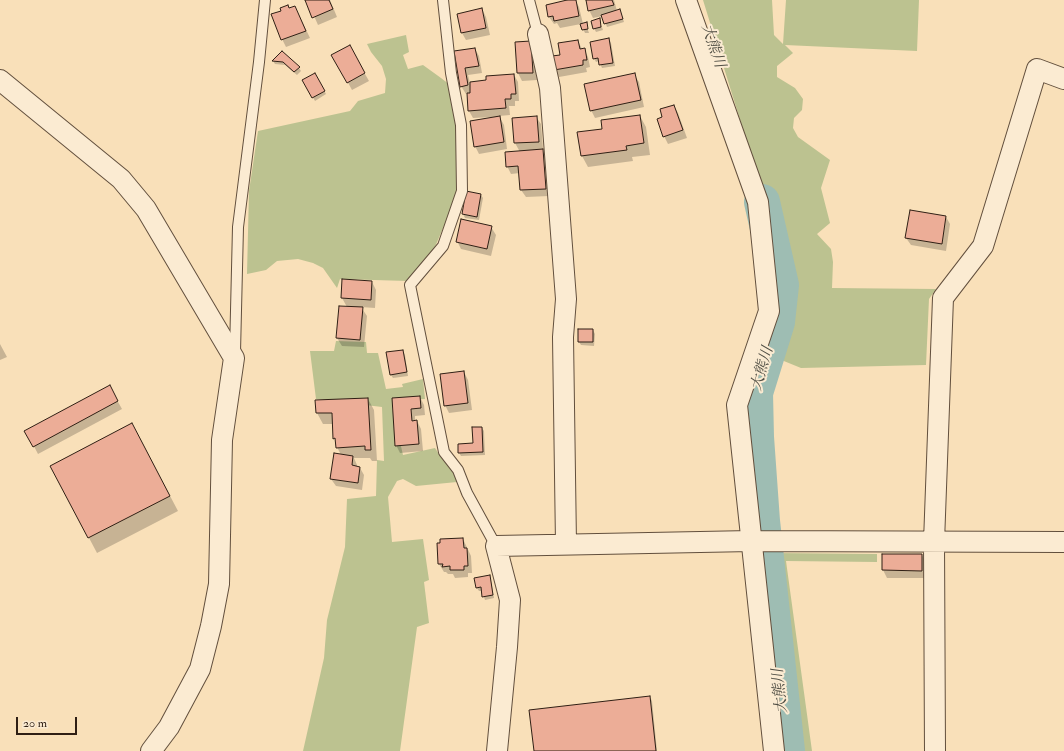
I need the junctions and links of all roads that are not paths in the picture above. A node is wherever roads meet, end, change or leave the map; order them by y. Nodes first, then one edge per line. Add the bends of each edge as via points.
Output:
1 (265, 0) edge
2 (443, 0) edge
3 (529, 0) edge
4 (686, 0) edge
5 (538, 34) joint
6 (1064, 78) edge
7 (0, 80) edge
8 (234, 358) junction
9 (751, 541) junction
10 (934, 542) junction
11 (1064, 542) edge
12 (566, 544) junction
13 (496, 546) junction
14 (151, 751) edge
15 (497, 751) edge
16 (774, 751) edge
17 (935, 751) edge

1 - 8 lane via 238,227
2 - 13 lane via 450,72 461,125 462,191 443,246 410,284 444,452 458,470 467,493
3 - 5 lane
4 - 9 street via 758,202 769,311 737,405
5 - 12 street via 550,88 566,299 563,337
6 - 10 street via 1037,69 983,246 943,298
7 - 8 street via 121,179 146,209
8 - 14 street via 222,440 219,584 211,626 200,669 169,727
9 - 10 street
9 - 12 street
9 - 16 street
10 - 11 street
10 - 17 street
12 - 13 street
13 - 15 street via 510,600

